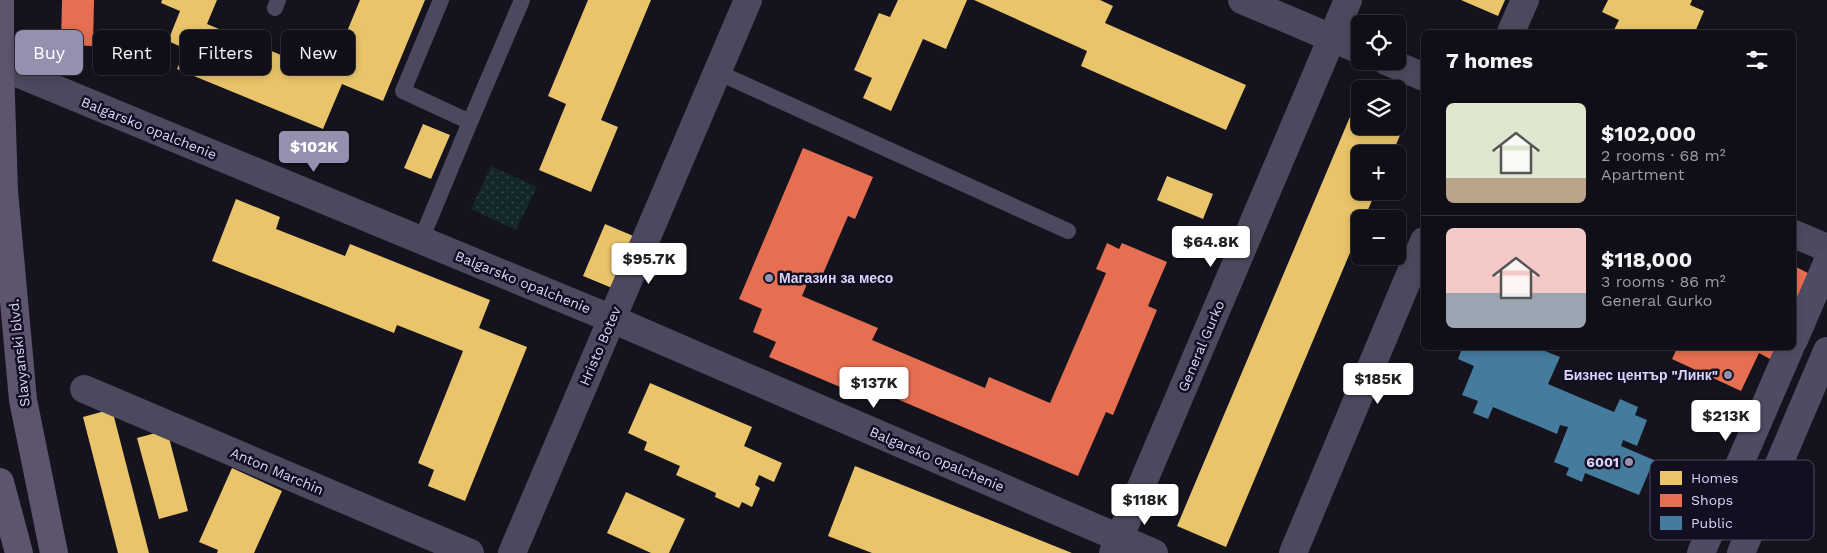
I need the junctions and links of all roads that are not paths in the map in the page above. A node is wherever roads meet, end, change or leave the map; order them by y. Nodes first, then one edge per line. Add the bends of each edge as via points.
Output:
1 (0, 0) edge
2 (441, 0) edge
3 (522, 0) edge
4 (748, 0) edge
5 (1244, 0) edge
6 (1348, 0) edge
7 (1525, 0) edge
8 (1512, 30) edge
9 (1332, 38) junction
10 (1351, 46) edge
11 (0, 66) edge
12 (1406, 69) edge
13 (717, 72) junction
14 (1421, 76) edge
15 (470, 122) junction
16 (1068, 231) dead end
17 (1796, 235) edge
18 (421, 240) junction
19 (1421, 248) edge
20 (1827, 248) edge
21 (1827, 263) edge
22 (612, 319) junction
23 (1796, 335) edge
24 (1789, 350) edge
25 (1827, 351) edge
26 (84, 389) dead end
27 (1741, 460) edge
28 (1781, 460) edge
29 (0, 482) edge
30 (1707, 540) edge
31 (1747, 540) edge
32 (1116, 545) edge
33 (19, 553) edge
34 (54, 553) edge
35 (470, 553) edge
36 (512, 553) edge
37 (1154, 553) edge
38 (1293, 553) edge
39 (1701, 553) edge
40 (1741, 553) edge

1 - 11 main road, Slavyanski blvd.
2 - 15 lane via 402,92
3 - 15 lane
4 - 13 street, Hristo Botev
5 - 9 street
6 - 9 street, General Gurko
7 - 8 street
9 - 10 street
9 - 32 street, General Gurko
11 - 18 street, Balgarsko opalchenie
11 - 34 main road, Slavyanski blvd. via 4,191 23,400
12 - 14 street
13 - 16 lane
13 - 22 street, Hristo Botev
15 - 18 lane
17 - 20 street
18 - 22 street, Balgarsko opalchenie
19 - 38 street
21 - 23 main road
22 - 32 street, Balgarsko opalchenie
22 - 36 street, Hristo Botev
24 - 27 main road
25 - 28 main road
26 - 35 street, Anton Marchin
29 - 33 main road
30 - 39 main road
31 - 40 main road
32 - 37 street, Balgarsko opalchenie

